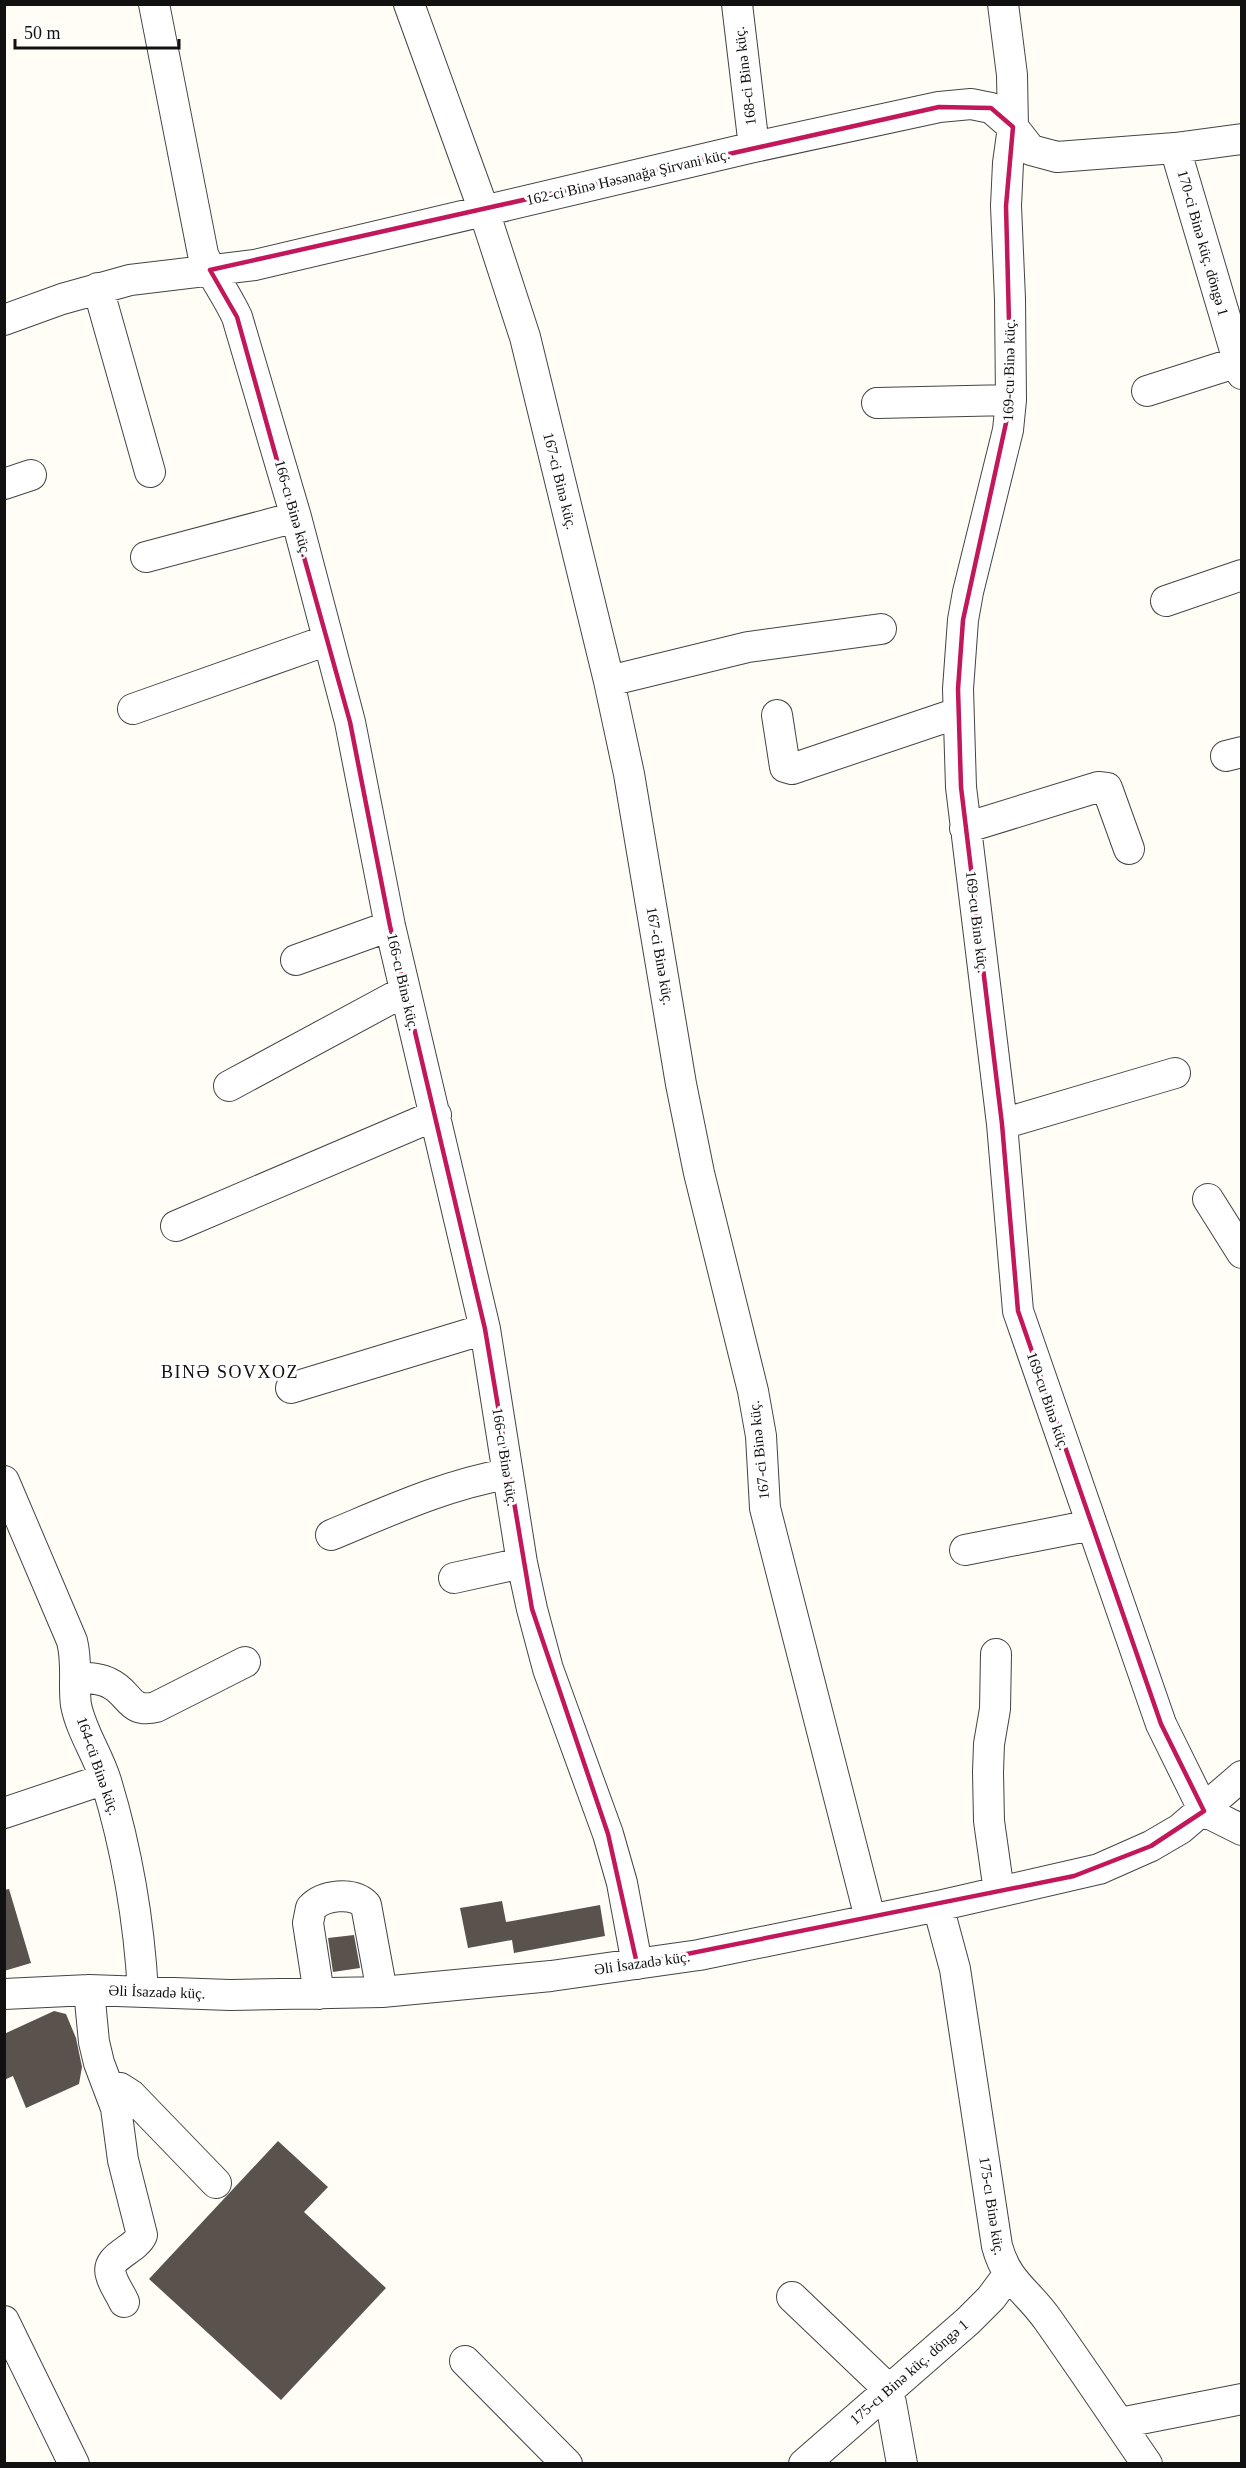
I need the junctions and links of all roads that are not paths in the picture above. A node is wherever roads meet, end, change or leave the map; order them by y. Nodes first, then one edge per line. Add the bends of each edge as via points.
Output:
1 (154, 4) edge
2 (409, 4) edge
3 (741, 5) edge
4 (1006, 5) edge
5 (1013, 127) junction
6 (1242, 139) edge
7 (754, 147) junction
8 (1175, 148) junction
9 (484, 211) junction
10 (210, 270) junction
11 (98, 288) junction
12 (4, 320) edge
13 (1240, 368) edge
14 (1147, 392) dead end
15 (1011, 400) junction
16 (877, 404) dead end
17 (150, 472) dead end
18 (296, 517) junction
19 (146, 557) dead end
20 (1242, 575) edge
21 (1166, 601) dead end
22 (881, 630) dead end
23 (328, 640) junction
24 (609, 681) junction
25 (133, 709) dead end
26 (958, 713) junction
27 (777, 715) dead end
28 (965, 828) junction
29 (1129, 849) dead end
30 (390, 926) junction
31 (296, 960) dead end
32 (405, 991) junction
33 (1175, 1072) dead end
34 (229, 1086) dead end
35 (436, 1115) junction
36 (1002, 1124) junction
37 (1208, 1199) dead end
38 (176, 1226) dead end
39 (1242, 1253) edge
40 (485, 1329) junction
41 (291, 1388) dead end
42 (507, 1474) junction
43 (4, 1481) edge
44 (1092, 1525) junction
45 (331, 1535) dead end
46 (965, 1550) dead end
47 (522, 1563) junction
48 (454, 1578) dead end
49 (996, 1654) dead end
50 (245, 1662) dead end
51 (76, 1677) junction
52 (1242, 1776) edge
53 (105, 1779) junction
54 (1204, 1810) junction
55 (4, 1813) edge
56 (1242, 1830) edge
57 (999, 1892) junction
58 (938, 1906) junction
59 (870, 1918) junction
60 (637, 1964) junction
61 (89, 1990) junction
62 (142, 1992) junction
63 (382, 1992) junction
64 (4, 1994) edge
65 (319, 1994) junction
66 (110, 2086) junction
67 (216, 2183) dead end
68 (1008, 2275) junction
69 (792, 2297) dead end
70 (124, 2302) dead end
71 (4, 2321) edge
72 (465, 2361) dead end
73 (887, 2393) junction
74 (1242, 2399) edge
75 (1119, 2423) junction
76 (74, 2463) edge
77 (567, 2463) edge
78 (804, 2463) edge
79 (902, 2463) edge
80 (1147, 2463) edge

1 - 10 street, 166-cı Binə küç. via 197,229
2 - 9 street, 167-ci Binə küç.
3 - 7 street, 168-ci Binə küç.
4 - 5 street, 169-cu Binə küç.
5 - 7 street, 162-ci Binə Həsənağa Şirvani küç. via 991,108 971,104
5 - 8 street, 162-ci Binə Həsənağa Şirvani küç. via 1031,150 1057,157
5 - 15 street, 169-cu Binə küç. via 1006,206
6 - 8 street, 162-ci Binə Həsənağa Şirvani küç.
7 - 9 street, 162-ci Binə Həsənağa Şirvani küç.
8 - 13 street, 170-ci Binə küç. döngə 1
9 - 10 street, 162-ci Binə Həsənağa Şirvani küç. via 255,265
9 - 24 street, 167-ci Binə küç. via 525,337
10 - 11 street, 162-ci Binə Həsənağa Şirvani küç. via 153,276
10 - 18 street, 166-cı Binə küç. via 237,317
11 - 12 street, 162-ci Binə Həsənağa Şirvani küç.
11 - 17 street
13 - 14 street
15 - 16 street
15 - 26 street, 169-cu Binə küç. via 1008,430 963,620
18 - 19 street
18 - 23 street, 166-cı Binə küç.
20 - 21 street
22 - 24 street via 748,647
23 - 25 street
23 - 30 street, 166-cı Binə küç. via 350,722
24 - 59 street, 167-ci Binə küç. via 629,774 681,1084 753,1391 768,1518
26 - 27 street via 792,769 784,767
26 - 28 street, 169-cu Binə küç.
28 - 29 street via 1098,787 1107,788
28 - 36 street, 169-cu Binə küç.
30 - 31 street
30 - 32 street, 166-cı Binə küç.
32 - 34 street
32 - 35 street, 166-cı Binə küç.
33 - 36 street
35 - 38 street
35 - 40 street, 166-cı Binə küç.
36 - 44 street, 169-cu Binə küç. via 1018,1311
37 - 39 street
40 - 41 street
40 - 42 street, 166-cı Binə küç.
42 - 45 street via 429,1494
42 - 47 street, 166-cı Binə küç.
43 - 51 street, 164-cü Binə küç. via 72,1641
44 - 46 street
44 - 54 street, 169-cu Binə küç. via 1161,1724
47 - 48 street
47 - 60 street, 166-cı Binə küç. via 548,1669 608,1834
49 - 57 street via 988,1772 989,1821
50 - 51 street via 144,1710 113,1684
51 - 53 street, 164-cü Binə küç. via 76,1705
52 - 54 street, Əli İsazadə küç.
53 - 55 street
53 - 62 street, 164-cü Binə küç. via 132,1886
54 - 56 street
54 - 57 street, Əli İsazadə küç. via 1180,1829 1118,1862
57 - 58 street, Əli İsazadə küç.
58 - 59 street, Əli İsazadə küç.
58 - 68 street, 175-cı Binə küç. via 955,1970 997,2246
59 - 60 street, Əli İsazadə küç.
60 - 63 street, Əli İsazadə küç.
61 - 62 street, Əli İsazadə küç.
61 - 64 street, Əli İsazadə küç.
61 - 66 street via 94,2042
62 - 65 street, Əli İsazadə küç.
63 - 65 street, Əli İsazadə küç.
63 - 65 street via 366,1905 351,1896 321,1900 311,1908 308,1923
66 - 67 street via 131,2095
66 - 70 street via 142,2235 110,2266 110,2275
68 - 73 street, 175-cı Binə küç. döngə 1 via 980,2310
68 - 75 street, 175-cı Binə küç. via 1046,2317
69 - 73 street via 872,2371
71 - 76 street
72 - 77 street
73 - 78 street, 175-cı Binə küç. döngə 1
73 - 79 street
74 - 75 street
75 - 80 street, 175-cı Binə küç.

